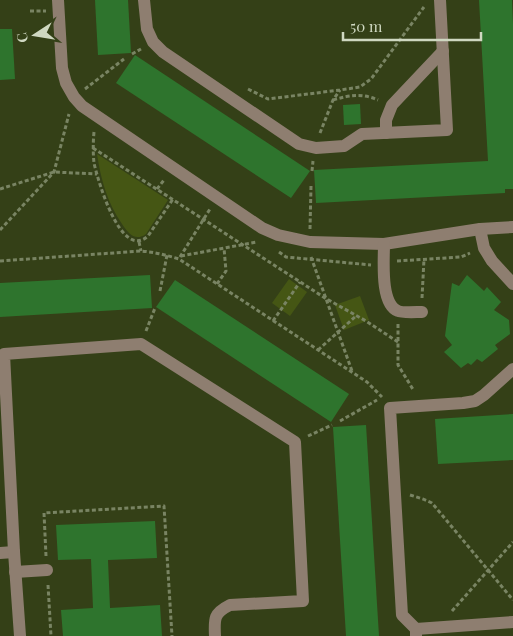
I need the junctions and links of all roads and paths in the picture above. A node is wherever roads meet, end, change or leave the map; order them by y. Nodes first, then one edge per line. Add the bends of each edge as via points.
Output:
1 (58, 0) edge
2 (144, 0) edge
3 (440, 0) edge
4 (426, 4) dead end
5 (443, 51) junction
6 (124, 60) dead end
7 (242, 86) dead end
8 (340, 90) junction
9 (74, 98) junction
10 (333, 100) junction
11 (392, 105) junction
12 (98, 118) junction
13 (386, 133) junction
14 (93, 148) junction
15 (316, 148) junction
16 (54, 172) junction
17 (97, 174) junction
18 (311, 186) dead end
19 (0, 189) edge
20 (217, 198) junction
21 (173, 200) junction
22 (204, 220) junction
23 (513, 227) edge
24 (480, 229) junction
25 (0, 230) edge
26 (278, 235) junction
27 (139, 242) junction
28 (310, 242) junction
29 (242, 244) junction
30 (384, 244) junction
31 (224, 248) junction
32 (141, 251) junction
33 (167, 255) junction
34 (180, 257) junction
35 (424, 259) dead end
36 (0, 260) edge
37 (300, 282) junction
38 (217, 284) junction
39 (513, 284) edge
40 (160, 291) dead end
41 (325, 298) junction
42 (155, 308) dead end
43 (398, 311) junction
44 (422, 312) joint
45 (356, 316) junction
46 (274, 321) junction
47 (338, 332) junction
48 (398, 342) junction
49 (141, 344) junction
50 (318, 350) junction
51 (513, 369) edge
52 (352, 372) junction
53 (386, 403) junction
54 (416, 406) junction
55 (340, 421) dead end
56 (332, 425) dead end
57 (295, 442) junction
58 (394, 491) junction
59 (513, 542) edge
60 (14, 552) junction
61 (0, 553) edge
62 (47, 570) junction
63 (488, 570) junction
64 (15, 572) junction
65 (513, 600) edge
66 (513, 622) edge
67 (439, 628) junction
68 (416, 633) edge
69 (20, 636) edge
70 (51, 636) edge
71 (172, 636) edge
72 (215, 636) edge

1 - 9 lane via 62,68
2 - 15 lane via 148,29 153,42 163,52 299,144
3 - 5 lane
4 - 8 path via 372,79 360,86
5 - 11 lane
5 - 13 lane via 447,130
6 - 9 path
7 - 8 path via 268,99
8 - 10 path
9 - 12 lane
9 - 16 path
10 - 11 path via 368,96
10 - 15 path
11 - 13 lane via 386,120
12 - 14 path
12 - 20 lane
13 - 15 lane via 362,134 344,146
14 - 17 path
14 - 21 path
16 - 17 path
16 - 19 path
16 - 25 path
17 - 27 path via 112,215 122,231
18 - 28 path
20 - 22 path
20 - 26 lane
21 - 22 path
21 - 27 path via 148,236
22 - 29 path
22 - 34 path
23 - 24 lane
24 - 30 lane
24 - 39 lane via 484,248
26 - 28 lane
26 - 29 path via 263,242
27 - 32 path
28 - 30 lane
28 - 41 path
29 - 31 path
29 - 37 path
30 - 43 lane via 384,290 389,304
31 - 34 path
31 - 38 path via 226,271
32 - 33 path
32 - 36 path
33 - 34 path
33 - 40 path
34 - 38 path
35 - 44 path
37 - 41 path
37 - 46 path
38 - 46 path
41 - 45 path
41 - 47 path
42 - 49 path
43 - 44 lane
43 - 48 path
45 - 47 path
45 - 48 path
46 - 50 path
47 - 50 path
47 - 52 path
48 - 54 path via 398,365 415,393
49 - 57 lane
49 - 60 lane via 4,354
50 - 52 path
51 - 54 lane via 475,401
52 - 53 path via 367,382
53 - 54 lane
53 - 55 path
53 - 58 lane
56 - 57 path
57 - 72 lane via 303,601 230,604 220,610 214,620
58 - 63 path via 432,503
58 - 68 lane via 402,616
59 - 63 path
60 - 61 lane
60 - 64 lane
62 - 64 lane
62 - 70 path
62 - 71 path via 44,513 164,506
63 - 65 path
63 - 67 path
64 - 69 lane
66 - 67 lane
67 - 68 lane

